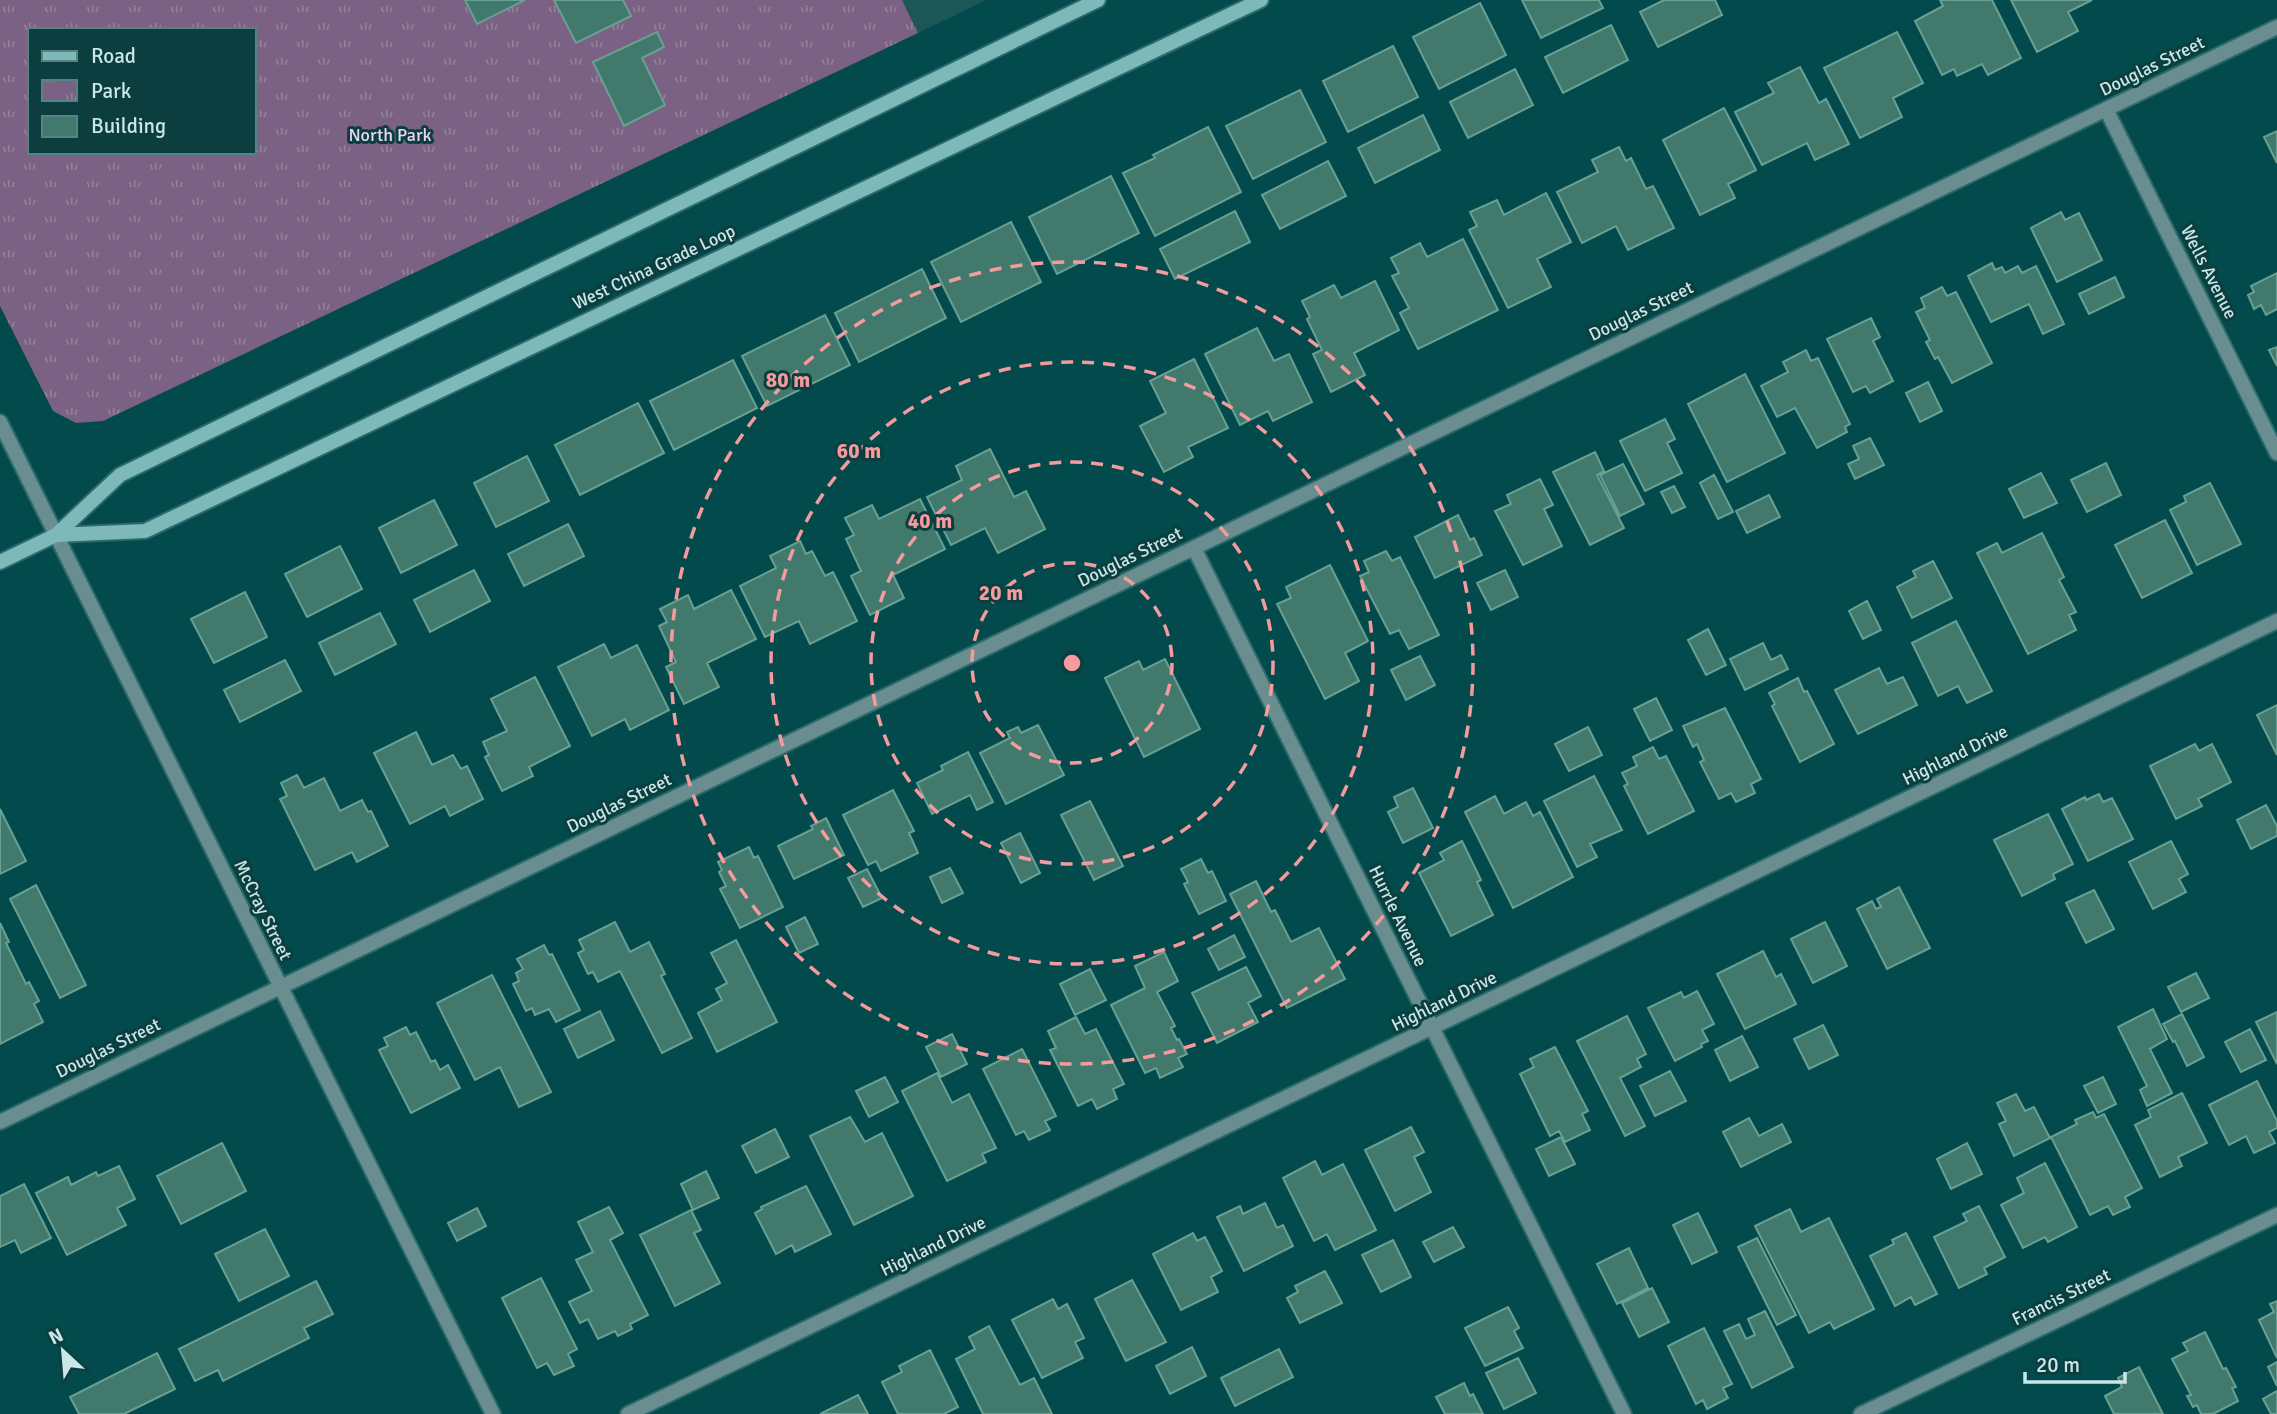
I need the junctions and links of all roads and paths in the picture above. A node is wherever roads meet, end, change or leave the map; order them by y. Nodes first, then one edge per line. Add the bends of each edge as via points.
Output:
1 (1098, 0) edge
2 (1261, 0) edge
3 (2277, 27) edge
4 (2106, 109) junction
5 (0, 422) edge
6 (2277, 453) edge
7 (56, 535) junction
8 (1194, 548) junction
9 (0, 562) edge
10 (2277, 621) edge
11 (280, 987) junction
12 (1432, 1028) junction
13 (0, 1122) edge
14 (2277, 1215) edge
15 (493, 1414) edge
16 (628, 1414) edge
17 (1624, 1414) edge
18 (1861, 1414) edge

1 - 7 main road, West China Grade Loop via 120,475
2 - 7 main road, West China Grade Loop via 145,531
3 - 4 street, Douglas Street
4 - 6 street, Wells Avenue
4 - 8 street, Douglas Street
5 - 7 street, McCray Street
7 - 9 main road, West China Grade Loop
7 - 11 street, McCray Street
8 - 11 street, Douglas Street
8 - 12 street, Hurrle Avenue
10 - 12 street, Highland Drive
11 - 13 street, Douglas Street
11 - 15 street, McCray Street
12 - 16 street, Highland Drive
12 - 17 street, Hurrle Avenue
14 - 18 street, Francis Street

